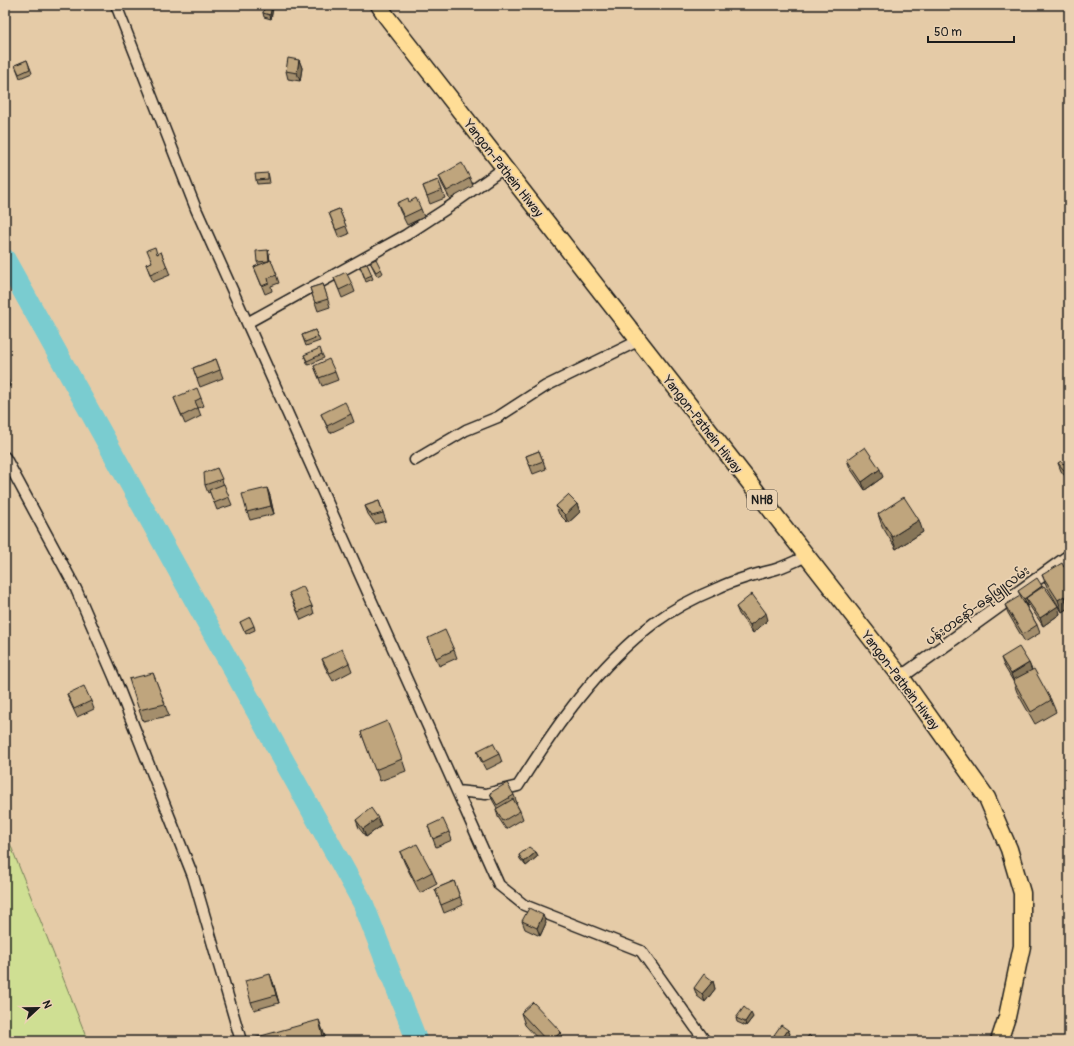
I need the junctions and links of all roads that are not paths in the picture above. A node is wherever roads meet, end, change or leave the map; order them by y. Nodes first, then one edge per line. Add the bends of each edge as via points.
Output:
1 (116, 5) edge
2 (379, 5) edge
3 (504, 168) junction
4 (247, 323) junction
5 (638, 340) junction
6 (5, 457) edge
7 (415, 460) dead end
8 (807, 556) junction
9 (1069, 556) edge
10 (901, 677) junction
11 (457, 791) junction
12 (241, 1041) edge
13 (705, 1041) edge
14 (999, 1041) edge

1 - 4 street via 196,209
2 - 3 highway, Yangon-Pathein Hiway / NH8
3 - 4 street via 406,235
3 - 5 highway, Yangon-Pathein Hiway / NH8
4 - 11 street
5 - 7 street via 546,386 498,417 466,430
5 - 8 highway, Yangon-Pathein Hiway / NH8
6 - 12 street via 76,588 115,679 193,876
8 - 10 highway, Yangon-Pathein Hiway / NH8
8 - 11 street via 774,570 739,578 654,623 591,682 566,713 518,786 486,794
9 - 10 street, ပန်းတနော်-ဓနုဖြူလမ်း
10 - 14 highway, Yangon-Pathein Hiway / NH8 via 987,798 1009,849 1022,892 1022,946 1007,1017
11 - 13 street via 499,885 524,905 641,951

